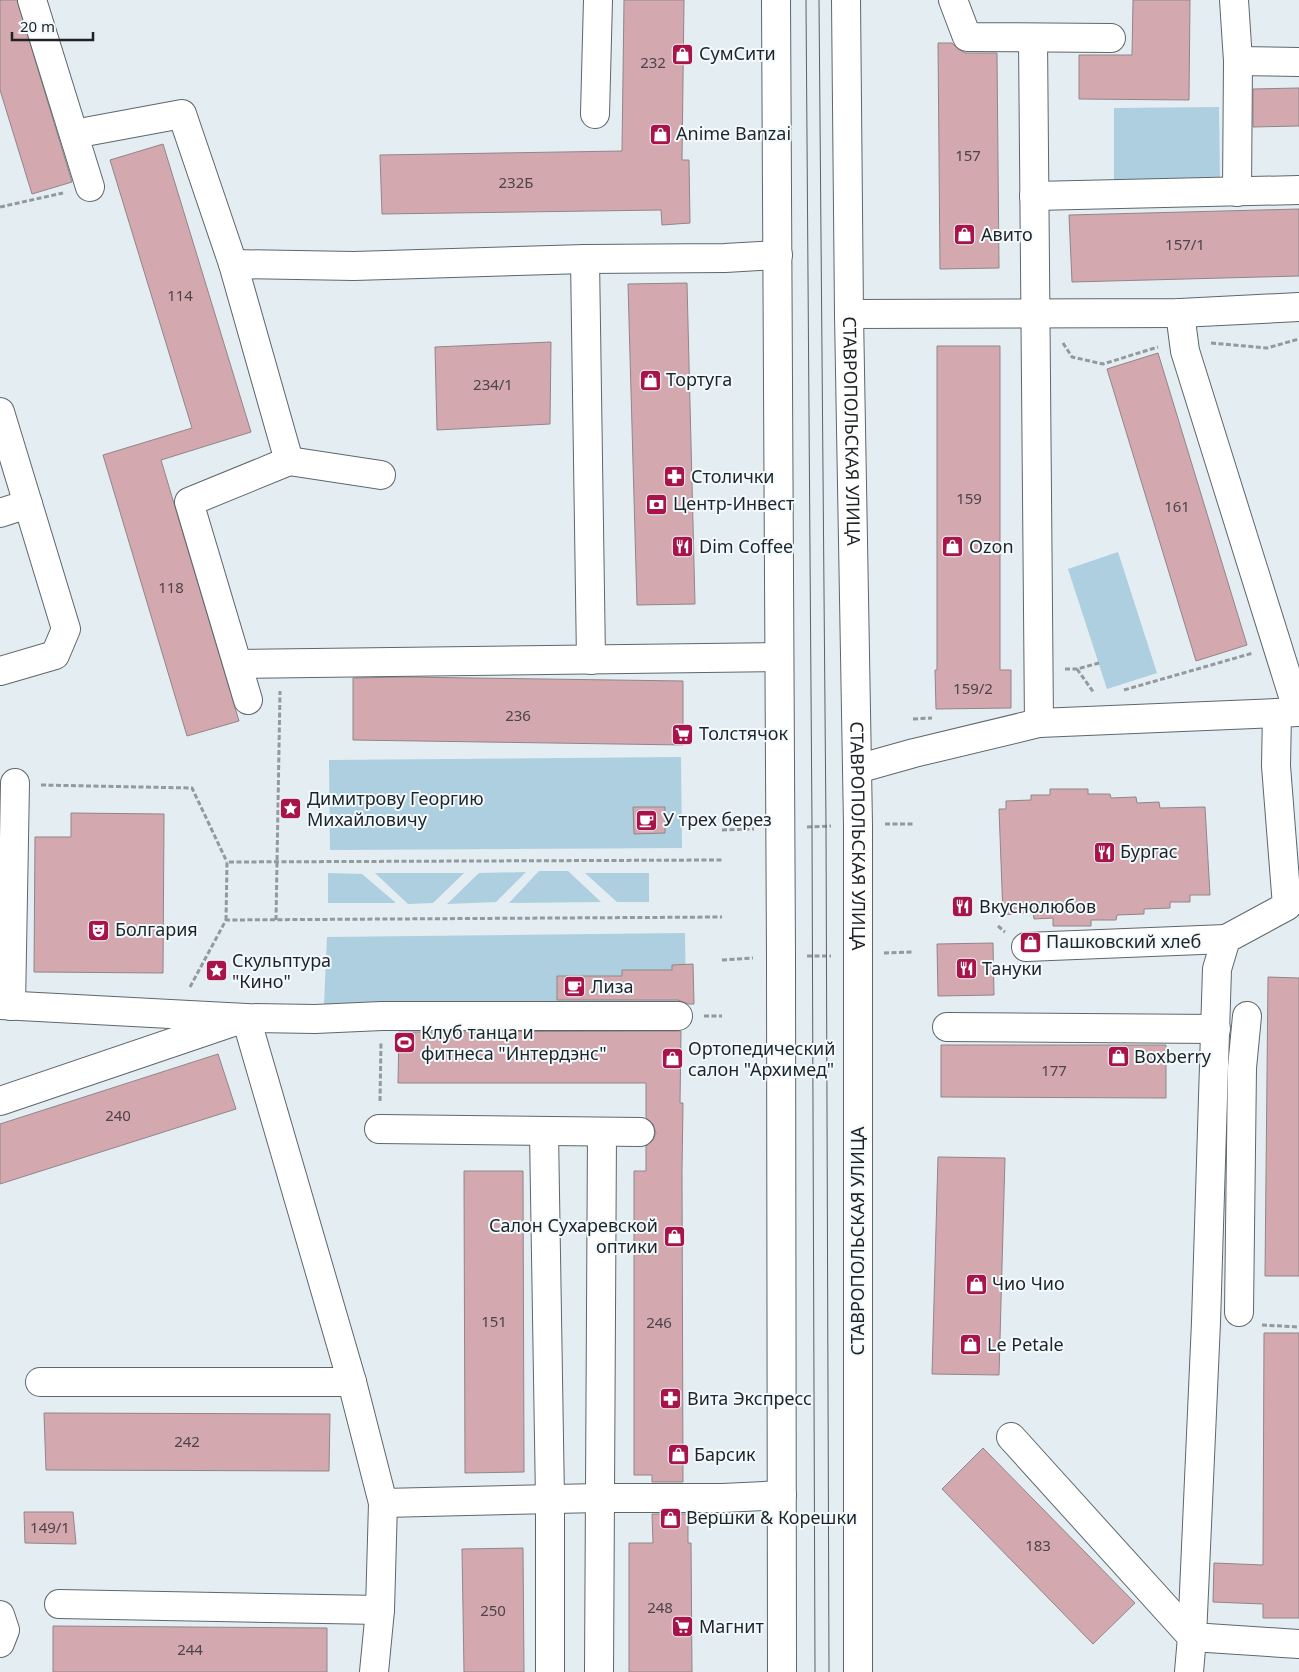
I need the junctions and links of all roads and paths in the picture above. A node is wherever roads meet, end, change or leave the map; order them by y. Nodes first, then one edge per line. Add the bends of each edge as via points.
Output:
1 (32, 0) edge
2 (598, 0) edge
3 (776, 0) edge
4 (846, 0) edge
5 (953, 0) edge
6 (1234, 0) edge
7 (1033, 38) junction
8 (1111, 38) dead end
9 (1238, 62) junction
10 (1299, 62) edge
11 (595, 114) dead end
12 (74, 134) junction
13 (90, 187) joint
14 (1299, 190) edge
15 (1237, 192) junction
16 (1034, 196) junction
17 (0, 207) edge
18 (778, 255) junction
19 (585, 259) junction
20 (233, 264) junction
21 (1299, 307) edge
22 (1180, 313) junction
23 (849, 314) junction
24 (1036, 314) junction
25 (2, 423) edge
26 (289, 461) junction
27 (381, 476) dead end
28 (28, 504) junction
29 (0, 513) edge
30 (1277, 646) junction
31 (779, 657) junction
32 (591, 660) junction
33 (1099, 663) dead end
34 (238, 664) junction
35 (280, 664) junction
36 (1076, 669) junction
37 (0, 670) edge
38 (1040, 670) junction
39 (1121, 691) dead end
40 (1097, 698) dead end
41 (248, 700) dead end
42 (1291, 712) edge
43 (1039, 723) junction
44 (857, 769) junction
45 (15, 783) dead end
46 (71, 786) dead end
47 (914, 824) dead end
48 (858, 825) junction
49 (780, 828) junction
50 (722, 830) dead end
51 (722, 860) dead end
52 (227, 862) junction
53 (277, 862) junction
54 (1293, 907) edge
55 (722, 917) dead end
56 (226, 920) junction
57 (276, 920) junction
58 (1226, 939) junction
59 (1026, 947) dead end
60 (914, 952) dead end
61 (858, 954) junction
62 (781, 957) junction
63 (722, 960) dead end
64 (5, 1005) edge
65 (181, 1014) junction
66 (382, 1016) junction
67 (678, 1016) dead end
68 (1247, 1016) dead end
69 (246, 1018) junction
70 (947, 1027) dead end
71 (1216, 1028) junction
72 (1214, 1068) junction
73 (1242, 1068) junction
74 (0, 1101) edge
75 (1212, 1128) junction
76 (379, 1129) joint
77 (1242, 1130) junction
78 (544, 1132) junction
79 (602, 1132) junction
80 (640, 1132) dead end
81 (1210, 1195) junction
82 (1241, 1197) junction
83 (1208, 1260) junction
84 (1240, 1262) junction
85 (1239, 1312) dead end
86 (40, 1382) dead end
87 (352, 1382) junction
88 (1011, 1437) dead end
89 (782, 1495) junction
90 (600, 1498) junction
91 (550, 1500) junction
92 (383, 1503) junction
93 (59, 1604) dead end
94 (380, 1610) junction
95 (0, 1615) edge
96 (1192, 1637) junction
97 (0, 1643) edge
98 (1299, 1644) edge
99 (374, 1672) edge
100 (550, 1672) edge
101 (598, 1672) edge
102 (782, 1672) edge
103 (858, 1672) edge
104 (1189, 1672) edge

1 - 12 main road
2 - 11 main road
3 - 18 main road
4 - 23 main road, СТАВРОПОЛЬСКАЯ УЛИЦА
5 - 7 main road via 967,38
6 - 9 main road
7 - 8 main road
7 - 16 main road
9 - 10 main road
9 - 15 main road
12 - 13 main road
12 - 20 main road via 182,114
13 - 17 path
14 - 15 main road
15 - 16 main road
16 - 24 main road
18 - 19 main road
18 - 31 main road
19 - 20 main road via 354,266
19 - 32 main road
20 - 26 main road
21 - 22 main road
22 - 24 main road
22 - 30 main road via 1185,350
23 - 24 main road
23 - 44 main road, СТАВРОПОЛЬСКАЯ УЛИЦА
24 - 38 main road
25 - 28 main road
26 - 27 main road
26 - 34 main road via 189,502
28 - 29 main road
28 - 37 main road via 66,629 55,655
30 - 39 path
30 - 42 main road
31 - 32 main road
31 - 49 main road
32 - 35 main road
33 - 36 path
34 - 35 main road
34 - 41 main road
35 - 53 path
36 - 38 path
36 - 40 path
38 - 43 main road
42 - 43 main road
42 - 54 main road via 1266,766
43 - 44 main road
44 - 48 main road, СТАВРОПОЛЬСКАЯ УЛИЦА
45 - 64 main road
46 - 52 path via 192,788
47 - 48 path
48 - 49 path
48 - 61 main road, СТАВРОПОЛЬСКАЯ УЛИЦА
49 - 50 path
49 - 62 main road
51 - 53 path
52 - 53 path
52 - 56 path
53 - 57 path
54 - 58 main road
55 - 57 path
56 - 57 path
56 - 65 path via 182,1000
58 - 59 main road
58 - 71 main road via 1217,969
60 - 61 path
61 - 62 path
61 - 103 main road, СТАВРОПОЛЬСКАЯ УЛИЦА
62 - 63 path
62 - 89 main road
64 - 65 main road
65 - 69 main road
66 - 67 main road
66 - 69 main road
66 - 76 path
68 - 73 main road
69 - 74 main road
69 - 87 main road
70 - 71 main road
71 - 72 main road
72 - 73 main road
72 - 75 main road
73 - 77 main road
75 - 77 main road
75 - 81 main road
76 - 78 main road
77 - 82 main road
78 - 79 main road
78 - 91 main road
79 - 80 main road
79 - 90 main road
81 - 82 main road
81 - 83 main road
82 - 84 main road
83 - 84 main road
83 - 96 main road
84 - 85 main road
86 - 87 main road
87 - 92 main road
88 - 96 main road
89 - 90 main road
89 - 102 main road
90 - 91 main road
90 - 101 main road
91 - 92 main road
91 - 100 main road
92 - 94 main road
93 - 94 main road
94 - 99 main road
95 - 97 main road via 5,1630
96 - 98 main road
96 - 104 main road

